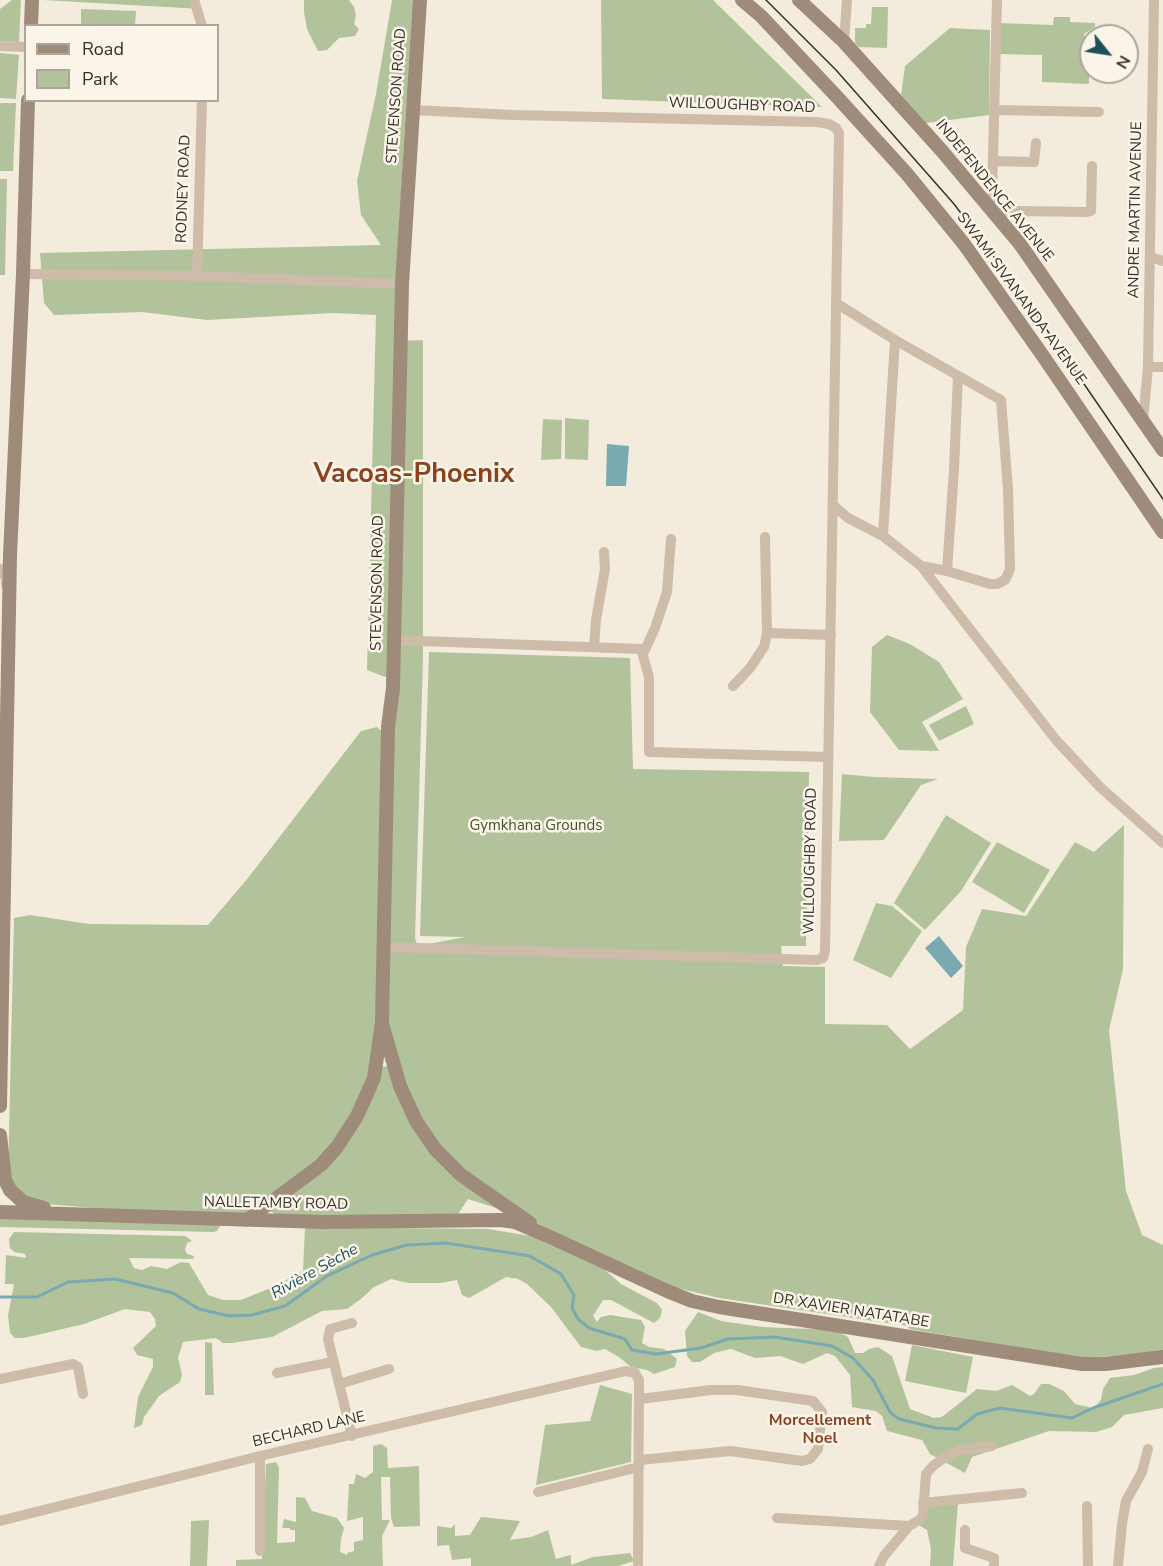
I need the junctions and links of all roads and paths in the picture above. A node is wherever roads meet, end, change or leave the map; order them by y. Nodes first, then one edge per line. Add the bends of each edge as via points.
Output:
1 (32, 0) edge
2 (194, 0) edge
3 (420, 0) edge
4 (742, 0) edge
5 (799, 0) edge
6 (847, 0) edge
7 (997, 0) edge
8 (1154, 0) edge
9 (31, 24) edge
10 (201, 24) edge
11 (844, 42) junction
12 (0, 46) edge
13 (24, 48) edge
14 (28, 102) edge
15 (202, 102) edge
16 (412, 110) junction
17 (994, 110) junction
18 (1099, 112) dead end
19 (1036, 143) dead end
20 (993, 161) junction
21 (1092, 166) dead end
22 (992, 210) junction
23 (1150, 257) junction
24 (1163, 261) edge
25 (23, 273) junction
26 (197, 276) junction
27 (402, 284) junction
28 (836, 303) junction
29 (895, 340) junction
30 (1148, 367) junction
31 (1163, 367) edge
32 (958, 376) junction
33 (1143, 420) junction
34 (1163, 450) edge
35 (833, 505) junction
36 (866, 526) junction
37 (834, 530) junction
38 (1163, 532) edge
39 (884, 536) junction
40 (765, 537) dead end
41 (671, 539) dead end
42 (604, 552) dead end
43 (5, 556) edge
44 (921, 566) junction
45 (0, 569) edge
46 (947, 571) junction
47 (9, 626) junction
48 (767, 633) junction
49 (831, 634) junction
50 (394, 640) junction
51 (594, 647) junction
52 (644, 654) junction
53 (734, 686) dead end
54 (828, 757) junction
55 (1163, 843) edge
56 (384, 946) junction
57 (382, 1022) junction
58 (1, 1047) edge
59 (0, 1106) edge
60 (0, 1135) edge
61 (0, 1212) edge
62 (117, 1216) junction
63 (247, 1220) junction
64 (548, 1236) junction
65 (352, 1323) dead end
66 (1163, 1357) edge
67 (333, 1362) junction
68 (389, 1369) dead end
69 (277, 1373) dead end
70 (0, 1379) edge
71 (339, 1384) junction
72 (83, 1394) dead end
73 (639, 1399) junction
74 (352, 1436) junction
75 (992, 1446) dead end
76 (1148, 1449) dead end
77 (260, 1456) junction
78 (640, 1464) junction
79 (538, 1491) dead end
80 (1022, 1493) dead end
81 (923, 1503) junction
82 (1087, 1506) dead end
83 (777, 1518) dead end
84 (0, 1521) edge
85 (909, 1526) junction
86 (965, 1530) dead end
87 (260, 1551) dead end
88 (638, 1566) edge
89 (879, 1566) edge
90 (994, 1566) edge
91 (1088, 1566) edge
92 (1118, 1566) edge

1 - 9 street
2 - 10 street
3 - 16 street, STEVENSON ROAD
4 - 38 street, SWAMI SIVANANDA AVENUE via 838,98 964,244
5 - 11 street, INDEPENDENCE AVENUE
6 - 11 street
7 - 17 street
8 - 23 street, ANDRE MARTIN AVENUE
11 - 22 street, INDEPENDENCE AVENUE
12 - 13 street
14 - 25 street
15 - 26 street, RODNEY ROAD
16 - 27 street, STEVENSON ROAD
16 - 28 street, WILLOUGHBY ROAD via 829,124 840,140
17 - 18 street
17 - 20 street
19 - 20 street via 1034,162
20 - 22 street
21 - 22 street via 1091,211
22 - 33 street, INDEPENDENCE AVENUE
23 - 24 street
23 - 30 street, ANDRE MARTIN AVENUE
25 - 26 street
25 - 43 street
26 - 27 street
27 - 50 street, STEVENSON ROAD
28 - 29 street
28 - 35 street, WILLOUGHBY ROAD
29 - 32 street
29 - 39 street
30 - 31 street
30 - 33 street, ANDRE MARTIN AVENUE
32 - 46 street
32 - 46 street via 1001,400 1010,568 1005,580 997,584
33 - 34 street, INDEPENDENCE AVENUE
35 - 36 street
35 - 37 street, WILLOUGHBY ROAD
36 - 37 street via 849,523
36 - 39 street
37 - 49 street, WILLOUGHBY ROAD
39 - 44 street
40 - 48 street
41 - 52 street via 667,592
42 - 51 street
43 - 47 street
44 - 46 street
44 - 55 street via 1056,740
45 - 47 street via 6,578 5,615
47 - 58 street
48 - 49 street
48 - 53 street via 764,647
49 - 54 street, WILLOUGHBY ROAD
50 - 51 street
50 - 56 street, STEVENSON ROAD via 388,727
51 - 52 street via 641,649
52 - 54 street via 649,677 649,752
54 - 56 street, WILLOUGHBY ROAD via 823,958
56 - 57 street, STEVENSON ROAD
57 - 63 street, STEVENSON ROAD via 374,1078 337,1147 321,1166
57 - 64 street, STEVENSON ROAD via 400,1086 416,1121 435,1149 461,1175
58 - 59 street
60 - 62 street via 5,1180 23,1202
61 - 62 street, NALLETAMBY ROAD
62 - 63 street, NALLETAMBY ROAD
63 - 64 street, NALLETAMBY ROAD via 501,1220
64 - 66 street, DR XAVIER NATATABE via 667,1292 719,1307 1082,1364
65 - 67 street via 328,1332
67 - 69 street
67 - 71 street
68 - 71 street
70 - 72 street via 73,1364 78,1367
71 - 74 street
73 - 74 street, BECHARD LANE via 639,1380 635,1373 626,1371
73 - 78 street
73 - 78 street via 737,1390 813,1401 822,1412 818,1449 810,1460 730,1451
74 - 77 street, BECHARD LANE
75 - 81 street via 961,1449 933,1466 926,1474
76 - 92 street via 1142,1472 1126,1501
77 - 84 street, BECHARD LANE
77 - 87 street
78 - 79 street
78 - 88 street
80 - 81 street
81 - 85 street via 921,1519
82 - 91 street
83 - 85 street
85 - 89 street
86 - 90 street via 965,1548 994,1558

